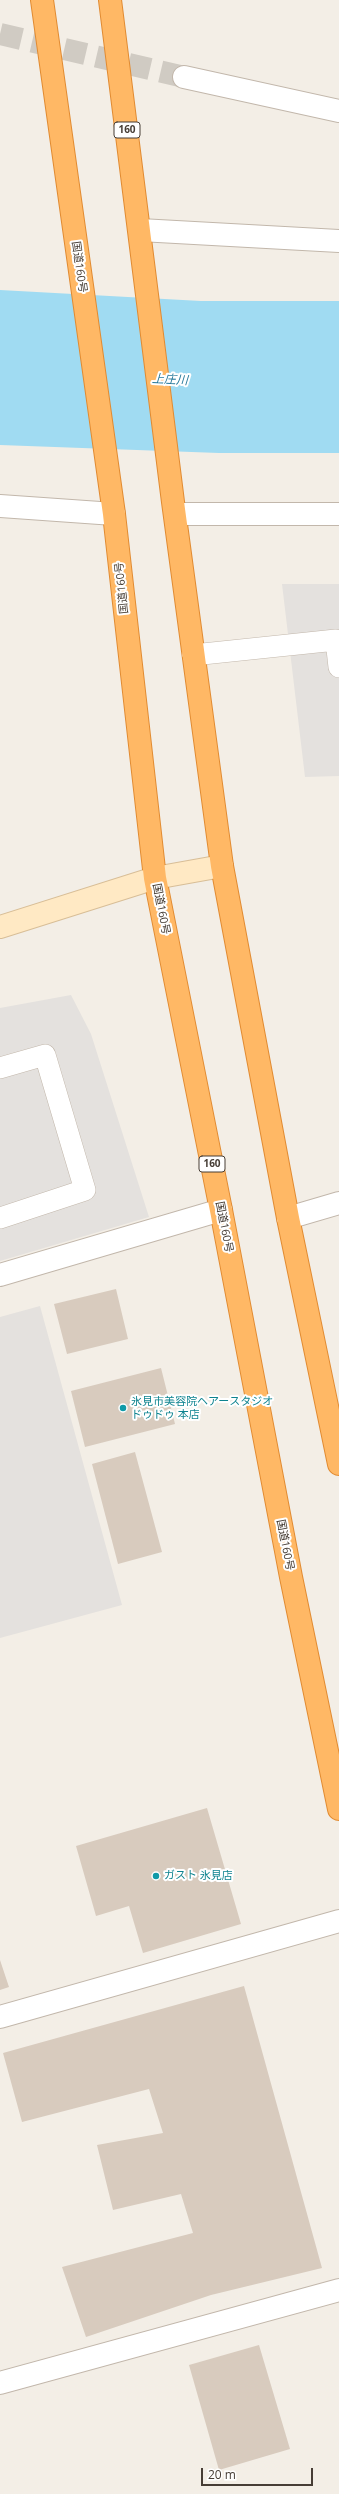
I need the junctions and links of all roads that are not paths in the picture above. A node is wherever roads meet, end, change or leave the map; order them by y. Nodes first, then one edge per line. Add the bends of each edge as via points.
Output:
1 (42, 0) edge
2 (110, 0) edge
3 (184, 77) tunnel mouth
4 (339, 111) edge
5 (140, 230) junction
6 (339, 240) edge
7 (0, 506) edge
8 (174, 508) junction
9 (114, 514) junction
10 (339, 514) edge
11 (193, 655) junction
12 (339, 667) edge
13 (222, 866) junction
14 (155, 878) junction
15 (0, 927) edge
16 (0, 1068) edge
17 (339, 1204) edge
18 (221, 1210) junction
19 (0, 1218) edge
20 (288, 1218) junction
21 (0, 1276) edge
22 (339, 1464) edge
23 (339, 1809) edge
24 (339, 1921) edge
25 (0, 2017) edge
26 (339, 2290) edge
27 (0, 2383) edge

1 - 9 highway, 国道160号 / 160
2 - 5 highway, 160
3 - 4 street
5 - 6 street
5 - 8 highway, 160
7 - 9 street
8 - 10 street
8 - 11 highway, 160
9 - 14 highway, 国道160号 / 160
11 - 12 lane via 336,640
11 - 13 highway, 160
13 - 14 street
13 - 20 highway, 160
14 - 15 street
14 - 18 highway, 国道160号 / 160
16 - 19 lane via 45,1055 85,1190
17 - 20 street
18 - 21 street
18 - 23 highway, 国道160号 / 160 via 291,1577
20 - 22 highway, 160
24 - 25 street
26 - 27 street

